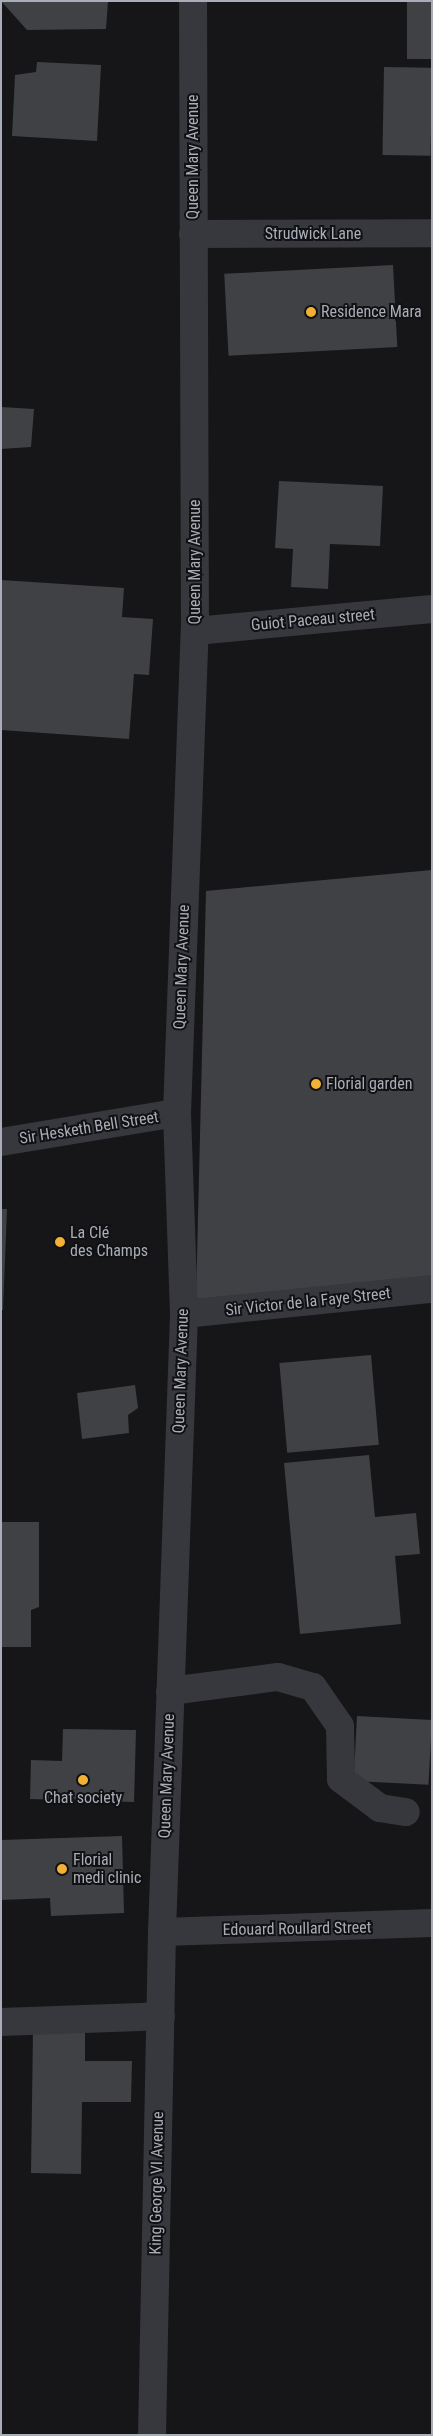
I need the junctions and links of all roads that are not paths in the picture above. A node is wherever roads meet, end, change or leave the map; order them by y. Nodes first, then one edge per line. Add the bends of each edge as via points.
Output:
1 (193, 1) edge
2 (432, 233) edge
3 (193, 234) junction
4 (432, 609) edge
5 (195, 631) junction
6 (176, 1113) junction
7 (1, 1142) edge
8 (432, 1290) edge
9 (184, 1314) junction
10 (170, 1691) junction
11 (406, 1812) dead end
12 (432, 1923) edge
13 (162, 1932) junction
14 (161, 2016) junction
15 (1, 2022) edge
16 (152, 2435) edge

1 - 3 street, Queen Mary Avenue
2 - 3 street, Strudwick Lane
3 - 5 street, Queen Mary Avenue
4 - 5 street, Guiot Paceau street
5 - 6 street, Queen Mary Avenue
6 - 7 street, Sir Hesketh Bell Street
6 - 9 street, Queen Mary Avenue
8 - 9 street, Sir Victor de la Faye Street
9 - 10 street, Queen Mary Avenue
10 - 11 street via 278,1677 313,1687 340,1726 342,1779 380,1808
10 - 13 street, Queen Mary Avenue
12 - 13 street, Edouard Roullard Street
13 - 14 street, King George VI Avenue
14 - 15 street
14 - 16 street, King George VI Avenue

